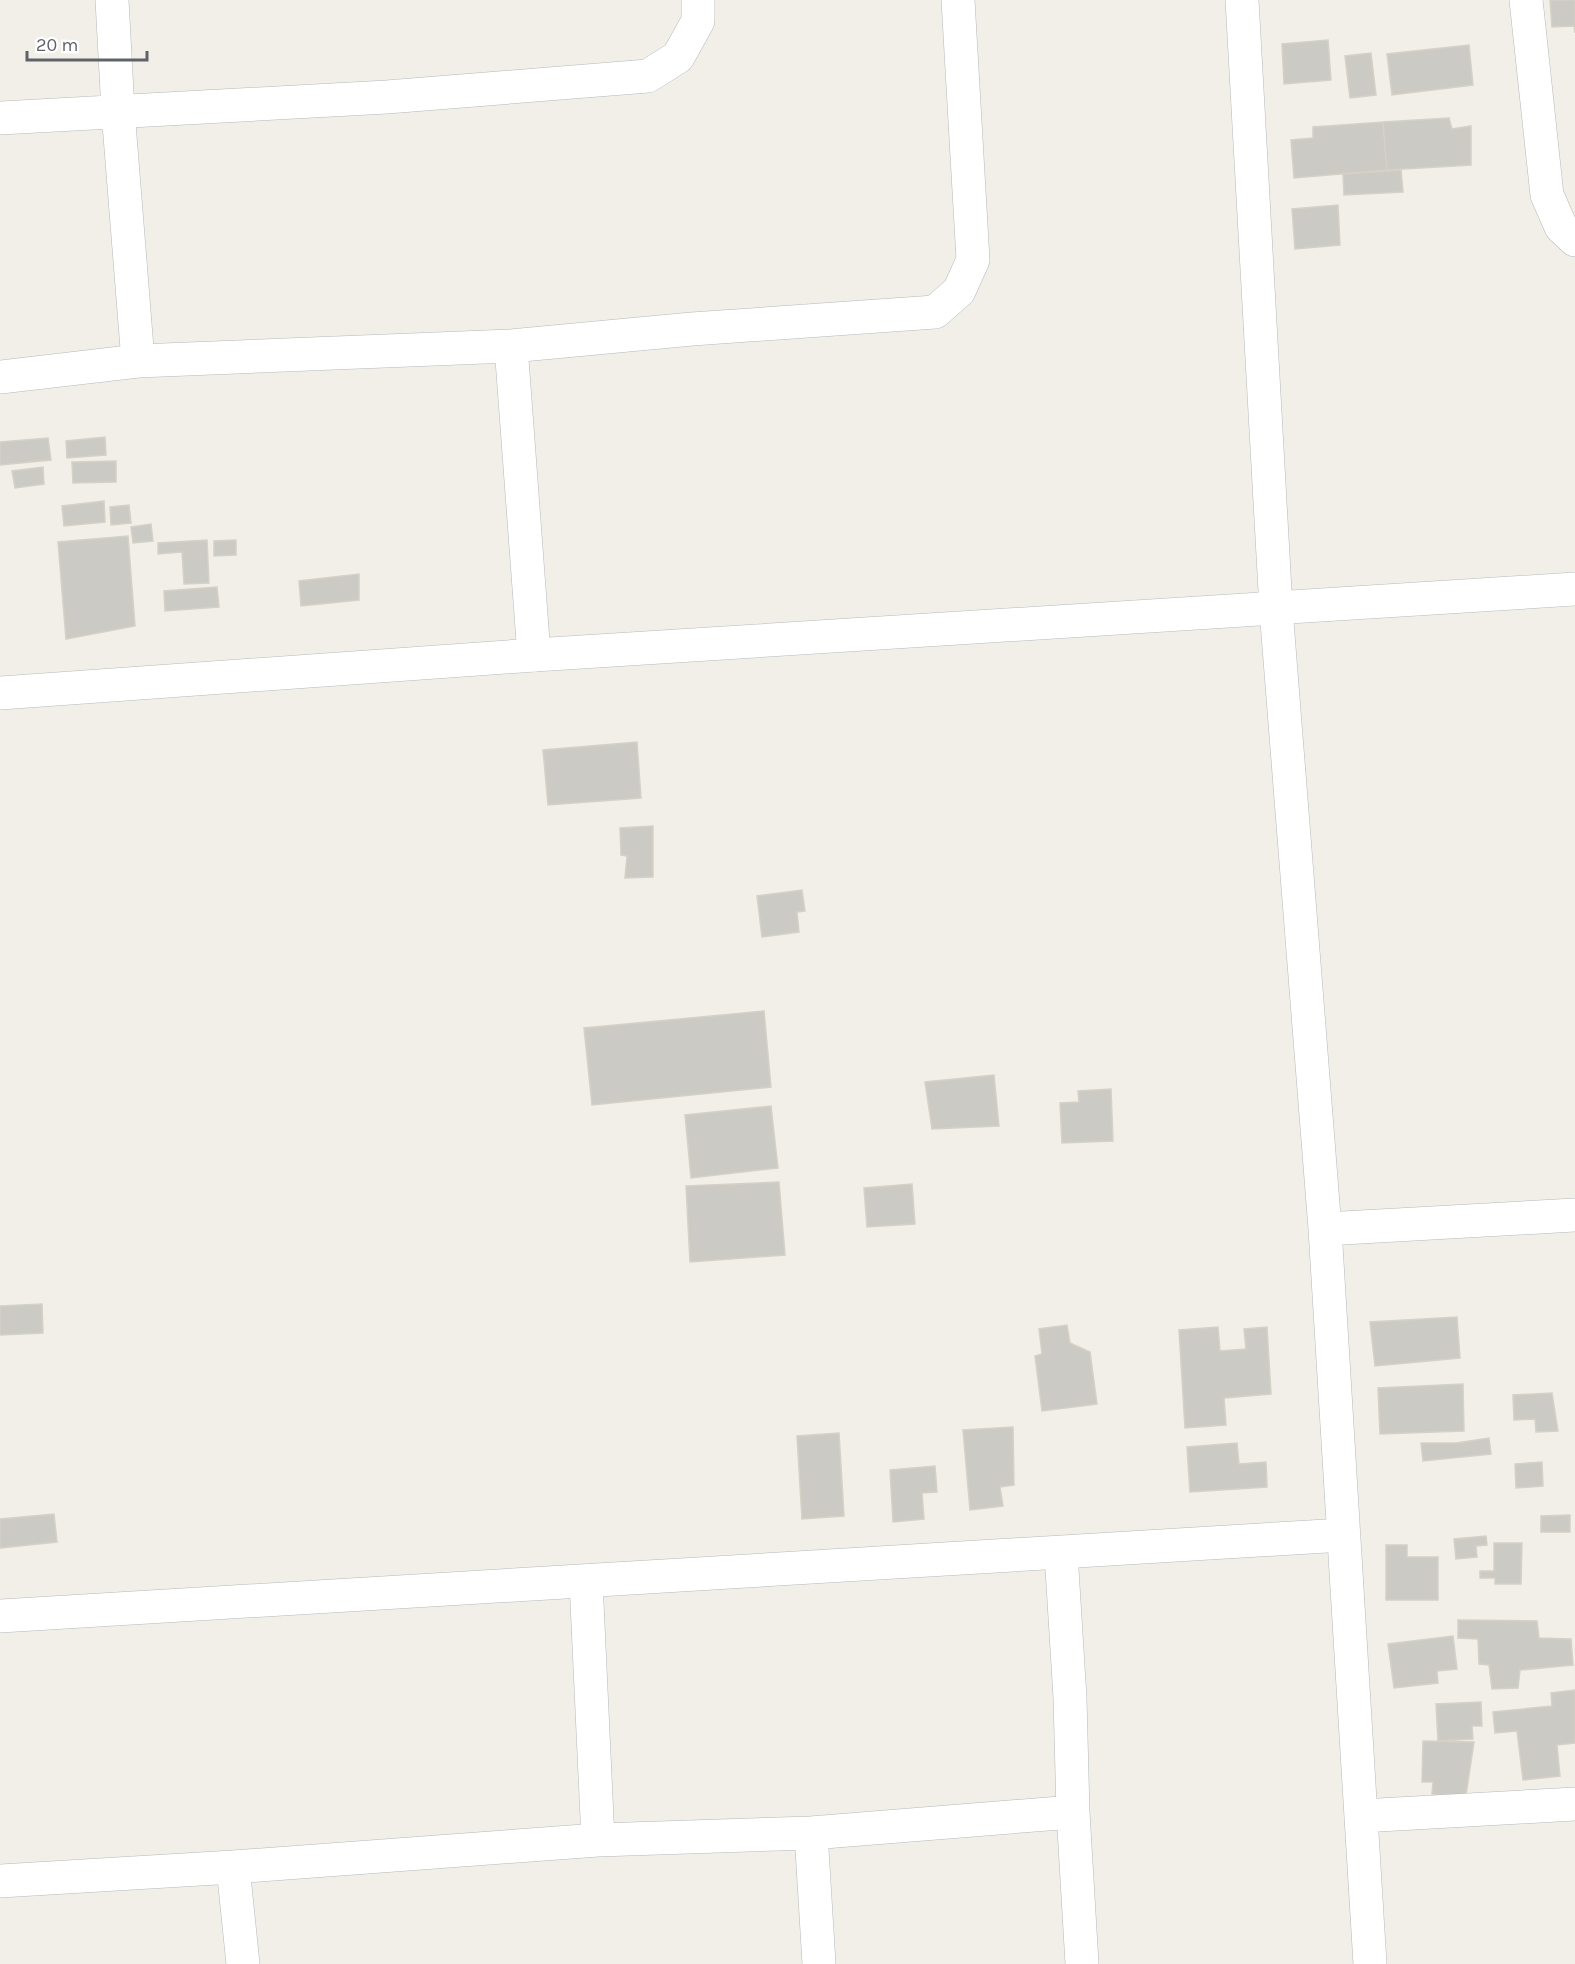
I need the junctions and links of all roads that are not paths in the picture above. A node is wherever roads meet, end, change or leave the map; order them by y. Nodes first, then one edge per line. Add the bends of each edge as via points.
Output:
1 (112, 0) edge
2 (698, 0) edge
3 (958, 0) edge
4 (1242, 0) edge
5 (1526, 0) edge
6 (118, 111) junction
7 (0, 118) edge
8 (1575, 240) edge
9 (511, 346) junction
10 (138, 362) junction
11 (0, 377) edge
12 (1575, 589) edge
13 (1276, 609) junction
14 (534, 655) junction
15 (0, 693) edge
16 (1575, 1215) edge
17 (1325, 1229) junction
18 (1343, 1535) junction
19 (1061, 1552) junction
20 (586, 1581) junction
21 (0, 1616) edge
22 (1575, 1804) edge
23 (1073, 1812) junction
24 (1361, 1816) junction
25 (811, 1833) junction
26 (598, 1840) junction
27 (233, 1867) junction
28 (0, 1881) edge
29 (243, 1964) edge
30 (819, 1964) edge
31 (1082, 1964) edge
32 (1370, 1964) edge

1 - 6 street
2 - 6 street via 698,21 678,57 648,76 387,98
3 - 9 street via 973,260 959,291 935,312
4 - 13 street
5 - 8 street via 1547,195 1561,227
6 - 7 street
6 - 10 street
9 - 10 street
9 - 14 street
10 - 11 street
12 - 13 street
13 - 14 street
13 - 17 street
14 - 15 street
16 - 17 street
17 - 18 street
18 - 19 street
18 - 24 street
19 - 20 street
19 - 23 street
20 - 21 street
20 - 26 street
22 - 24 street
23 - 25 street
23 - 31 street
24 - 32 street
25 - 26 street
25 - 30 street
26 - 27 street
27 - 28 street
27 - 29 street

